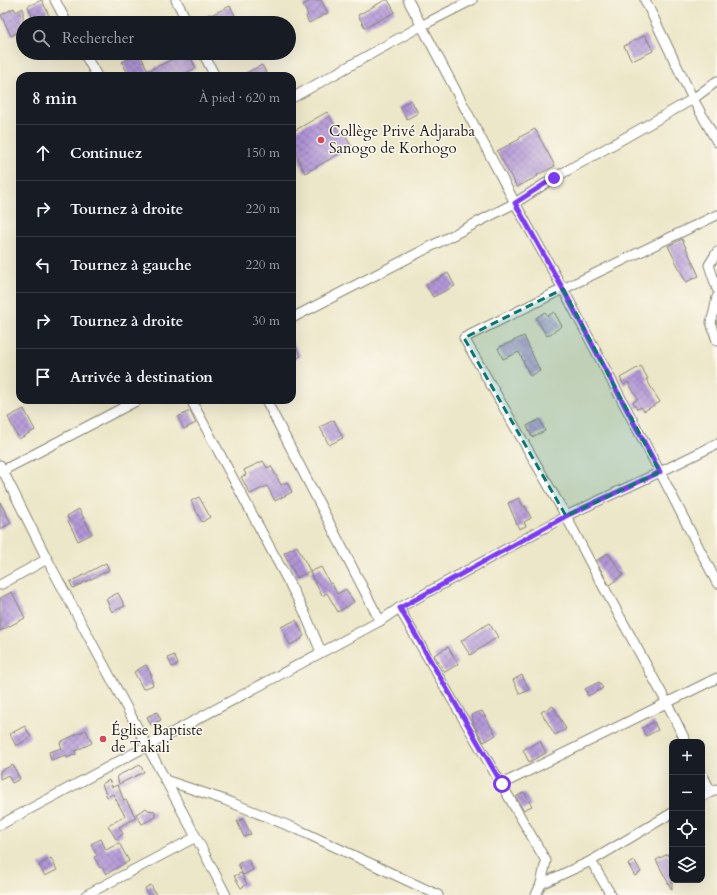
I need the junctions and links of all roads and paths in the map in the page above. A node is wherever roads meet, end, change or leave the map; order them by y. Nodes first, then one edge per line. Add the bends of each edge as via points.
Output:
1 (54, 0) edge
2 (176, 0) edge
3 (408, 0) edge
4 (472, 0) edge
5 (645, 0) edge
6 (63, 16) edge
7 (184, 16) edge
8 (421, 26) junction
9 (88, 60) edge
10 (207, 60) edge
11 (95, 72) edge
12 (213, 72) edge
13 (717, 81) edge
14 (296, 96) edge
15 (693, 99) junction
16 (717, 142) edge
17 (515, 203) junction
18 (717, 215) edge
19 (717, 252) edge
20 (563, 289) junction
21 (717, 289) edge
22 (717, 297) edge
23 (296, 316) edge
24 (717, 342) edge
25 (130, 404) edge
26 (193, 404) edge
27 (268, 404) edge
28 (717, 444) edge
29 (1, 469) edge
30 (660, 472) junction
31 (566, 516) junction
32 (47, 559) junction
33 (717, 583) edge
34 (0, 585) edge
35 (400, 608) junction
36 (380, 621) junction
37 (321, 652) junction
38 (717, 678) edge
39 (667, 703) junction
40 (685, 739) edge
41 (146, 746) junction
42 (703, 775) edge
43 (165, 780) junction
44 (502, 784) junction
45 (714, 790) edge
46 (705, 795) edge
47 (669, 815) edge
48 (0, 825) edge
49 (196, 837) junction
50 (591, 861) junction
51 (541, 884) junction
52 (86, 895) edge
53 (226, 895) edge
54 (438, 895) edge
55 (536, 895) edge
56 (611, 895) edge

1 - 6 street
2 - 7 street
3 - 8 street
4 - 8 street
5 - 15 street
8 - 14 street
8 - 17 street
9 - 11 street
10 - 12 street
13 - 15 street
15 - 16 street
15 - 17 street
17 - 20 street
17 - 23 street
18 - 20 street
19 - 21 street via 709,265
20 - 30 street
20 - 31 street via 464,338
22 - 24 street via 711,322
25 - 29 street
26 - 37 street via 304,611
27 - 36 street
28 - 30 street
29 - 32 street
30 - 31 street
30 - 33 street
31 - 35 street
31 - 39 street
32 - 34 street
32 - 41 street
35 - 36 street
35 - 44 street
36 - 37 street
37 - 41 street
38 - 39 street
39 - 40 street
39 - 44 street
41 - 43 street
41 - 48 street
42 - 45 street
43 - 49 street
43 - 54 street via 225,800 299,830
44 - 51 street via 546,861
45 - 46 street
47 - 50 street
49 - 52 street
49 - 53 street
50 - 51 street
50 - 56 street
51 - 55 street

